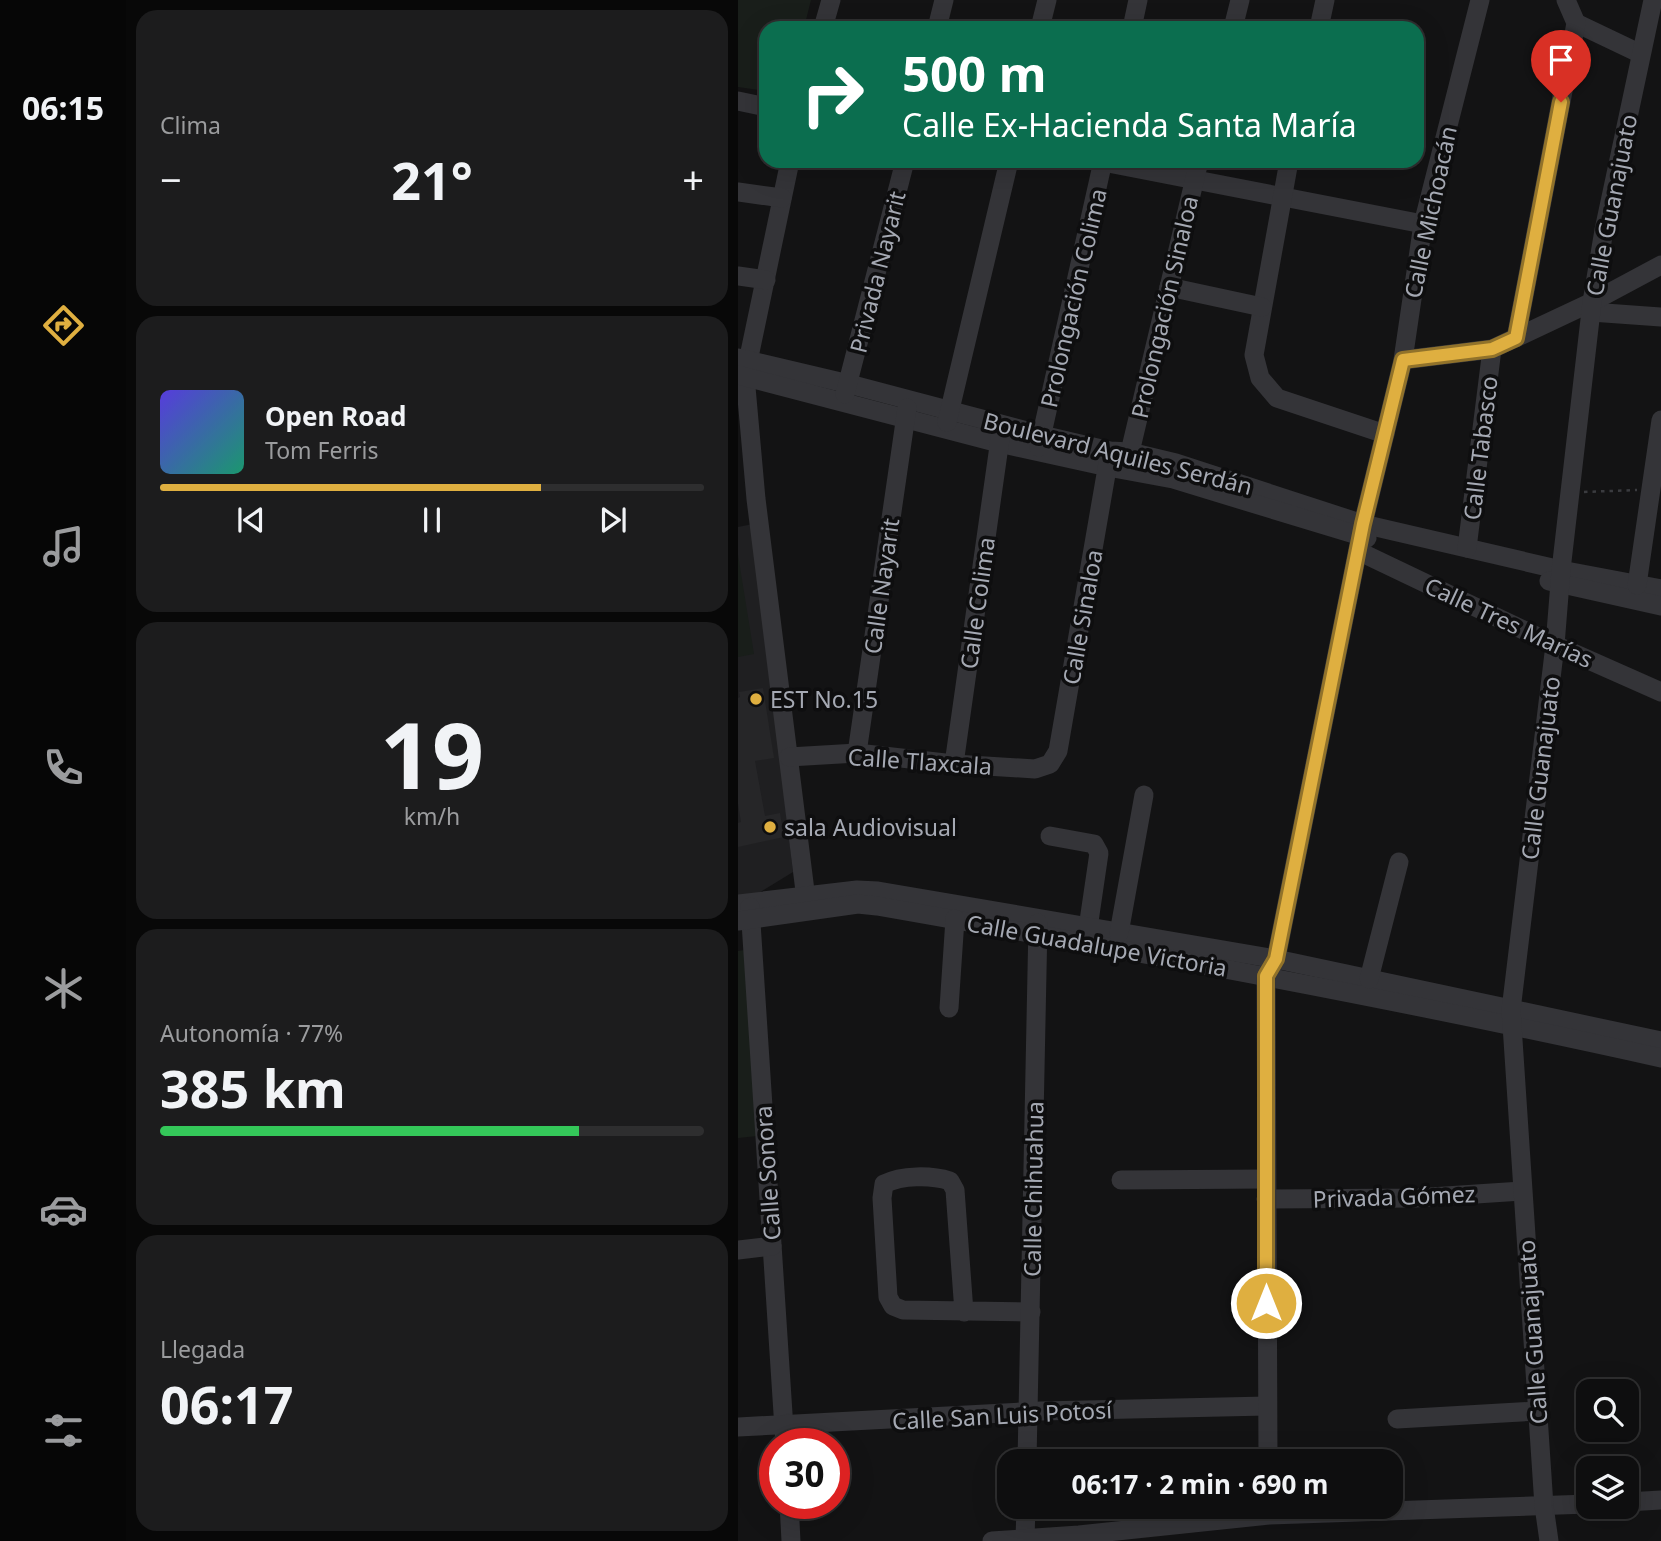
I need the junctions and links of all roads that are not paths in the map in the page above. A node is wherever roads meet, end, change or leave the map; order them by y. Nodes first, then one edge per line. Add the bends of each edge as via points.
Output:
1 (831, 0) edge
2 (944, 0) edge
3 (1047, 0) edge
4 (1138, 0) edge
5 (1240, 0) edge
6 (1325, 0) edge
7 (1480, 0) edge
8 (1566, 0) edge
9 (1653, 0) edge
10 (825, 21) edge
11 (939, 21) edge
12 (1042, 21) edge
13 (1134, 21) edge
14 (1235, 21) edge
15 (1320, 21) edge
16 (1576, 23) junction
17 (1641, 54) junction
18 (738, 102) edge
19 (759, 106) edge
20 (738, 115) edge
21 (759, 118) edge
22 (788, 168) edge
23 (903, 168) edge
24 (1007, 168) edge
25 (1100, 168) edge
26 (1168, 168) edge
27 (1287, 168) edge
28 (1197, 171) edge
29 (738, 192) edge
30 (1281, 195) junction
31 (782, 198) junction
32 (1423, 224) junction
33 (1660, 265) edge
34 (738, 276) edge
35 (766, 280) junction
36 (1169, 287) junction
37 (1262, 307) junction
38 (1592, 307) junction
39 (1660, 317) edge
40 (1516, 338) junction
41 (1492, 349) junction
42 (1403, 360) junction
43 (742, 367) edge
44 (846, 393) junction
45 (909, 400) junction
46 (904, 419) junction
47 (948, 420) junction
48 (1660, 420) edge
49 (1001, 434) junction
50 (1385, 434) junction
51 (1040, 443) junction
52 (1116, 457) junction
53 (747, 497) edge
54 (1361, 537) junction
55 (1467, 548) junction
56 (1561, 577) junction
57 (1637, 585) junction
58 (1660, 589) edge
59 (1660, 606) edge
60 (1555, 645) junction
61 (1660, 692) edge
62 (857, 753) junction
63 (789, 757) junction
64 (954, 764) junction
65 (1050, 764) joint
66 (1144, 795) dead end
67 (1050, 836) dead end
68 (1400, 862) dead end
69 (807, 903) junction
70 (744, 911) edge
71 (955, 919) junction
72 (1038, 926) junction
73 (1088, 928) junction
74 (1119, 933) junction
75 (1271, 968) junction
76 (1369, 979) junction
77 (949, 1007) dead end
78 (1511, 1017) junction
79 (1660, 1041) edge
80 (1660, 1058) edge
81 (1121, 1180) dead end
82 (1266, 1189) junction
83 (1522, 1191) junction
84 (772, 1246) junction
85 (738, 1250) edge
86 (964, 1312) junction
87 (1031, 1312) junction
88 (1267, 1406) junction
89 (1537, 1411) junction
90 (1029, 1412) junction
91 (1397, 1419) dead end
92 (738, 1427) edge
93 (785, 1428) edge
94 (850, 1429) edge
95 (759, 1431) edge
96 (1027, 1449) edge
97 (1268, 1449) edge
98 (1660, 1500) edge
99 (1639, 1501) edge
100 (1576, 1505) edge
101 (1544, 1506) junction
102 (1403, 1509) edge
103 (790, 1519) edge
104 (1025, 1519) edge
105 (1213, 1519) edge
106 (1024, 1538) junction
107 (1079, 1538) edge
108 (792, 1541) edge
109 (992, 1541) edge
110 (1549, 1541) edge

1 - 10 street
2 - 11 street
3 - 12 street
4 - 13 street
5 - 14 street
6 - 15 street
7 - 32 street, Calle Michoacán
8 - 16 street
9 - 17 street, Calle Guanajuato
16 - 17 street
16 - 40 street
17 - 38 street, Calle Guanajuato
18 - 19 street
20 - 21 street
22 - 31 street
23 - 44 street, Privada Nayarit
24 - 47 street
25 - 51 street, Prolongación Colima
26 - 28 street
27 - 30 street
28 - 30 street
28 - 36 street, Prolongación Sinaloa
29 - 31 street
30 - 32 street
30 - 37 street
31 - 35 street
32 - 42 street, Calle Michoacán
33 - 38 street
34 - 35 street
35 - 43 street
36 - 37 street
36 - 52 street, Prolongación Sinaloa
37 - 50 street via 1254,355 1260,378 1276,398
38 - 39 street
38 - 40 street
38 - 56 street, Calle Guanajuato
40 - 41 street
41 - 42 street
41 - 55 street, Calle Tabasco
42 - 50 street, Calle Michoacán
43 - 44 street, Boulevard Aquiles Serdán
43 - 53 street
44 - 45 street, Boulevard Aquiles Serdán
44 - 46 street, Boulevard Aquiles Serdán
45 - 46 street, Calle Nayarit
45 - 47 street, Boulevard Aquiles Serdán
46 - 47 street, Boulevard Aquiles Serdán
46 - 62 street, Calle Nayarit
47 - 49 street, Boulevard Aquiles Serdán
48 - 57 street
49 - 51 street, Boulevard Aquiles Serdán
49 - 64 street, Calle Colima
50 - 54 street, Calle Michoacán
51 - 52 street, Boulevard Aquiles Serdán
52 - 54 street, Boulevard Aquiles Serdán
52 - 65 street, Calle Sinaloa via 1058,751
53 - 63 street
54 - 55 street, Boulevard Aquiles Serdán
54 - 56 street, Boulevard Aquiles Serdán
54 - 60 street, Calle Tres Marías
54 - 75 street, Calle Michoacán
55 - 56 street, Boulevard Aquiles Serdán
56 - 57 street, Boulevard Aquiles Serdán
56 - 59 street, Boulevard Aquiles Serdán
56 - 60 street, Calle Guanajuato
57 - 58 street, Boulevard Aquiles Serdán
60 - 61 street, Calle Tres Marías
60 - 78 street, Calle Guanajuato
62 - 63 street, Calle Tlaxcala
62 - 64 street, Calle Tlaxcala
63 - 69 street
64 - 65 street, Calle Tlaxcala via 1035,769
66 - 74 street
67 - 73 street via 1094,844 1099,853
68 - 76 street
69 - 70 street, Calle Guadalupe Victoria
69 - 71 street, Calle Guadalupe Victoria via 858,904
69 - 72 street, Calle Guadalupe Victoria via 857,890 878,891
70 - 84 street, Calle Sonora
71 - 72 street, Calle Guadalupe Victoria
71 - 77 street
72 - 73 street, Calle Guadalupe Victoria
72 - 75 street, Calle Guadalupe Victoria
72 - 87 street, Calle Chihuahua
73 - 74 street, Calle Guadalupe Victoria
74 - 75 street, Calle Guadalupe Victoria
75 - 76 street, Calle Guadalupe Victoria
75 - 78 street, Calle Guadalupe Victoria
75 - 82 street, Calle Michoacán
76 - 78 street, Calle Guadalupe Victoria
78 - 79 street, Calle Guadalupe Victoria
78 - 80 street, Calle Guadalupe Victoria
78 - 83 street, Calle Guanajuato
81 - 82 street, Privada Gómez
82 - 83 street, Privada Gómez via 1415,1198
82 - 88 street, Calle Michoacán
83 - 89 street, Calle Guanajuato
84 - 85 street
84 - 93 street, Calle Sonora
86 - 86 street via 893,1306 888,1297 884,1184 894,1179 950,1181 955,1190
86 - 87 street
87 - 90 street, Calle Chihuahua
88 - 90 street, Calle San Luis Potosí
88 - 97 street, Calle Michoacán
89 - 91 street
89 - 101 street, Calle Guanajuato
90 - 94 street, Calle San Luis Potosí
90 - 96 street, Calle Chihuahua
92 - 95 street, Calle San Luis Potosí
98 - 99 street
100 - 101 street
101 - 102 street
101 - 110 street, Calle Guanajuato
103 - 108 street
104 - 106 street
105 - 107 street
106 - 107 street
106 - 109 street

